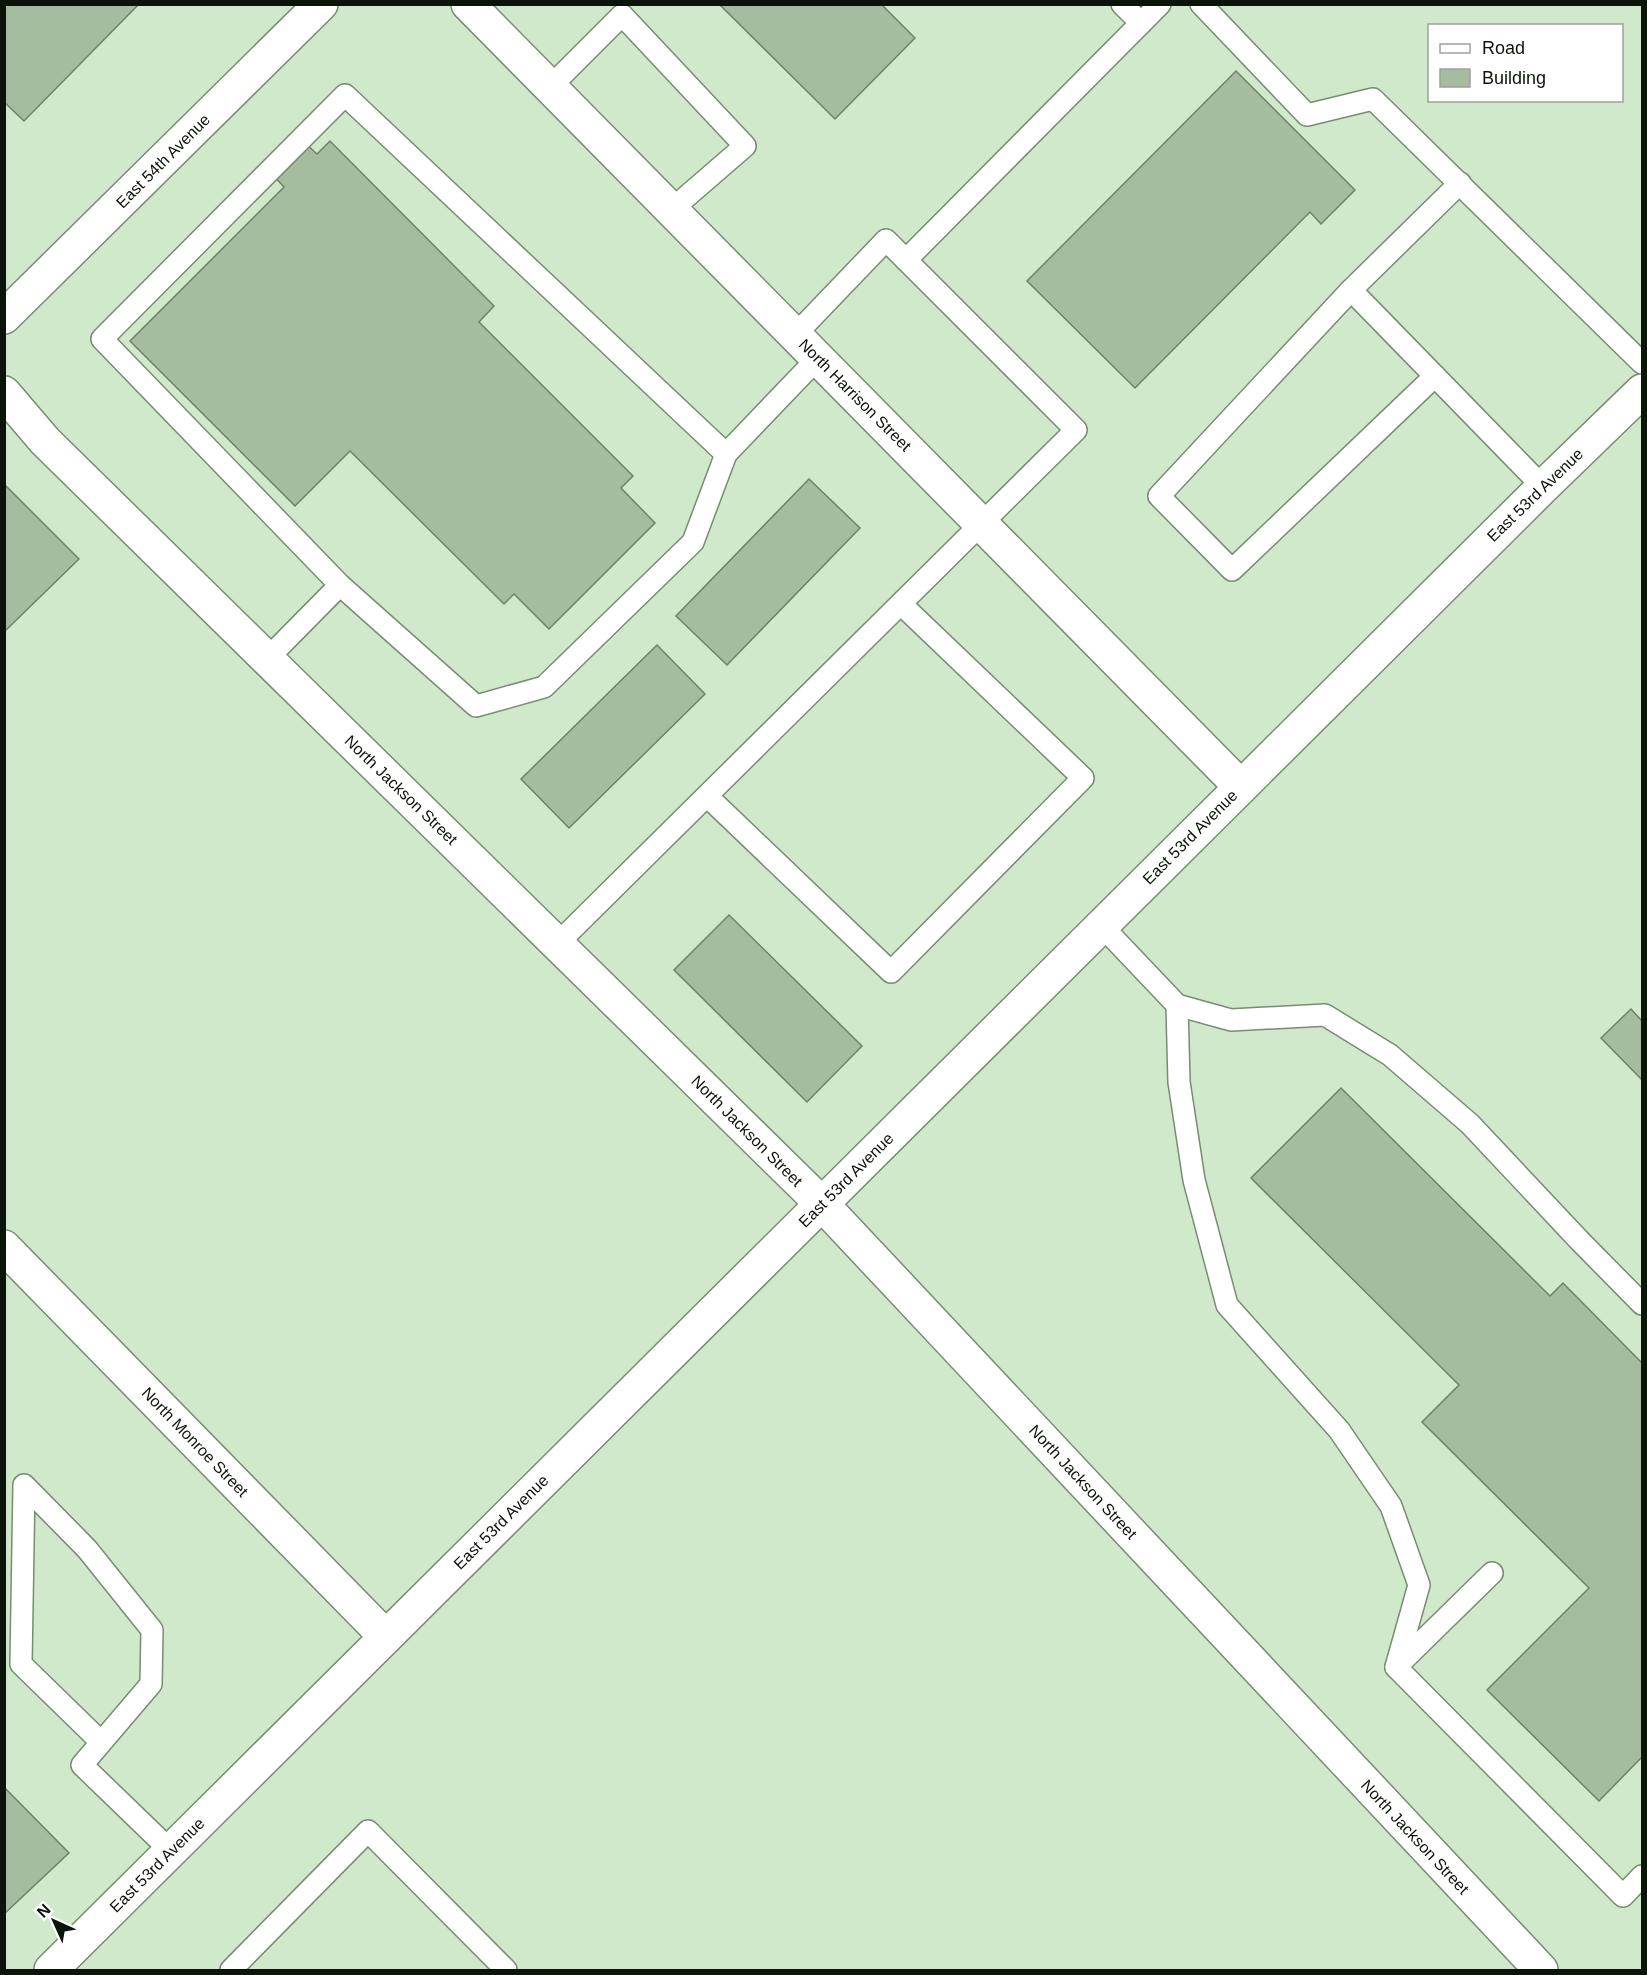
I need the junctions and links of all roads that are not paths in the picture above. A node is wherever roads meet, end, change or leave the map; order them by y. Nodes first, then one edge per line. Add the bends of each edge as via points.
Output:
1 (321, 4) edge
2 (468, 4) edge
3 (1122, 4) edge
4 (1160, 4) edge
5 (1201, 4) edge
6 (1141, 23) junction
7 (550, 87) junction
8 (1460, 183) junction
9 (671, 210) junction
10 (906, 260) junction
11 (1351, 290) junction
12 (4, 318) edge
13 (795, 335) junction
14 (818, 358) junction
15 (1642, 363) edge
16 (1435, 376) junction
17 (1642, 391) edge
18 (4, 393) edge
19 (726, 454) junction
20 (1543, 487) junction
21 (982, 524) junction
22 (340, 585) junction
23 (901, 604) junction
24 (267, 658) junction
25 (1241, 787) junction
26 (707, 796) junction
27 (1101, 925) junction
28 (557, 944) junction
29 (1177, 1005) junction
30 (822, 1204) junction
31 (4, 1247) edge
32 (1642, 1305) edge
33 (1492, 1573) dead end
34 (386, 1637) junction
35 (1396, 1667) junction
36 (101, 1742) junction
37 (171, 1851) junction
38 (1642, 1876) edge
39 (51, 1971) edge
40 (231, 1971) edge
41 (506, 1971) edge
42 (1541, 1971) edge

1 - 12 street, East 54th Avenue
2 - 7 street, North Harrison Street
3 - 6 lane
4 - 6 lane
5 - 8 lane via 1307,115 1373,99
6 - 10 lane
7 - 9 street, North Harrison Street
7 - 9 lane via 622,15 745,146
8 - 11 lane
8 - 15 lane
9 - 13 street, North Harrison Street
10 - 13 lane via 886,240
10 - 21 lane via 1076,430
11 - 16 lane
11 - 16 lane via 1159,496 1232,570
13 - 14 street, North Harrison Street
14 - 19 lane
14 - 21 street, North Harrison Street
16 - 20 lane
17 - 20 street, East 53rd Avenue
18 - 24 street, North Jackson Street via 45,441
19 - 22 lane via 693,542 544,687 476,706
19 - 22 lane via 345,95 102,339
20 - 25 street, East 53rd Avenue
21 - 23 lane
21 - 25 street, North Harrison Street
22 - 24 lane
23 - 26 lane
23 - 26 lane via 1083,778 891,972
24 - 28 street, North Jackson Street
25 - 27 street, East 53rd Avenue
26 - 28 lane
27 - 29 lane
27 - 30 street, East 53rd Avenue
28 - 30 street, North Jackson Street
29 - 32 lane via 1231,1020 1324,1015 1390,1055 1470,1124
29 - 35 lane via 1179,1082 1194,1180 1227,1305 1339,1430 1391,1506 1419,1585
30 - 34 street, East 53rd Avenue
30 - 42 street, North Jackson Street
31 - 34 street, North Monroe Street
33 - 35 lane
34 - 37 street, East 53rd Avenue
35 - 38 lane via 1623,1896
36 - 36 lane via 152,1684 152,1630 87,1549 24,1485 21,1664
36 - 37 lane via 82,1765
37 - 39 street, East 53rd Avenue
40 - 41 lane via 368,1831

